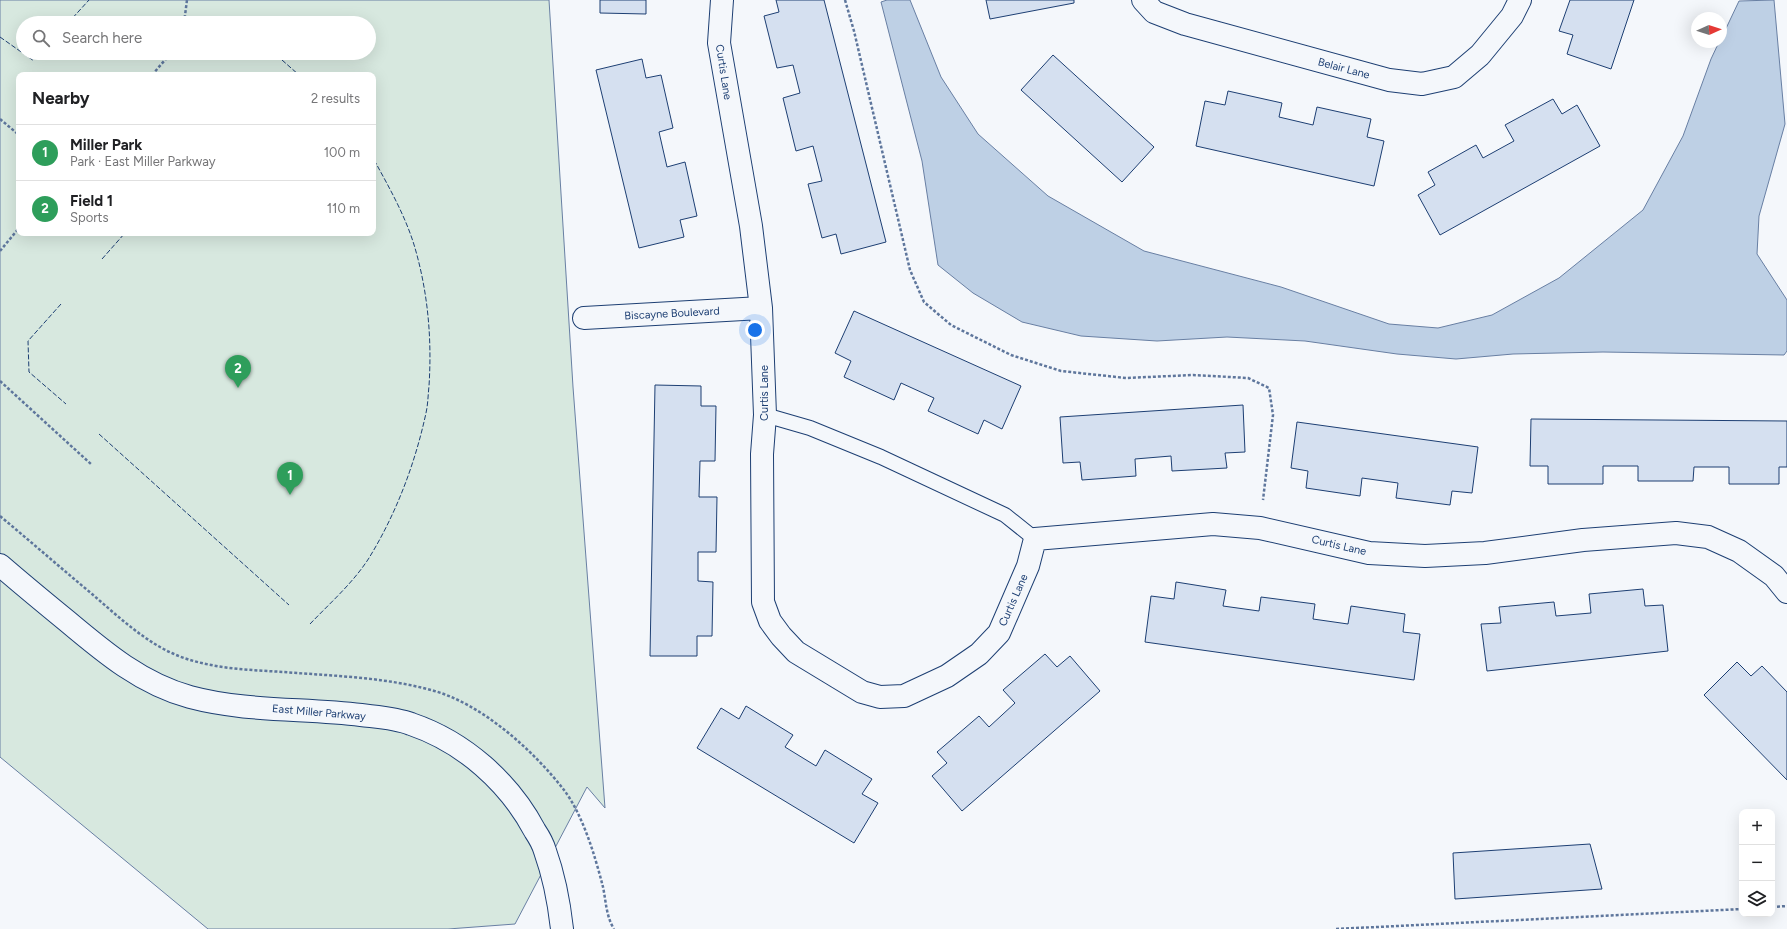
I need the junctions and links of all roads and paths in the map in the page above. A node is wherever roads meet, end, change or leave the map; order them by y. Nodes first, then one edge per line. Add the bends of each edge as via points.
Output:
1 (187, 0) edge
2 (722, 0) edge
3 (845, 0) edge
4 (1143, 0) edge
5 (1520, 0) edge
6 (185, 16) edge
7 (165, 60) edge
8 (155, 72) edge
9 (0, 118) edge
10 (16, 132) edge
11 (16, 232) edge
12 (0, 251) edge
13 (761, 308) junction
14 (584, 318) dead end
15 (0, 380) edge
16 (765, 415) junction
17 (92, 465) dead end
18 (1260, 528) junction
19 (1036, 539) junction
20 (0, 565) edge
21 (1787, 592) edge
22 (1787, 906) edge
23 (1775, 907) edge
24 (1739, 908) edge
25 (562, 929) edge
26 (1336, 929) edge

1 - 6 path
2 - 13 street, Curtis Lane via 719,43 751,226
3 - 18 path via 910,270 924,302 951,325 1011,355 1061,371 1126,378 1193,375 1248,378 1269,388 1273,415
4 - 5 street, Belair Lane via 1154,12 1185,24 1389,80 1422,84 1454,77 1480,55 1512,16
7 - 8 path
9 - 10 path
11 - 12 path
13 - 14 street, Biscayne Boulevard
13 - 16 street, Curtis Lane
15 - 17 path
16 - 19 lane via 810,428 882,457 1005,515
16 - 19 street, Curtis Lane via 762,461 763,602 770,621 796,652 862,692 880,697 904,696 947,676 979,654 999,633 1028,566
18 - 19 street, Curtis Lane via 1213,524
18 - 21 street, Curtis Lane via 1369,552 1425,556 1676,533 1708,537 1739,551 1774,576
20 - 25 street, East Miller Parkway via 108,655 125,668 156,685 190,697 231,705 361,714 409,723 440,736 471,755 525,812 545,849 558,896
22 - 23 path
24 - 26 path

